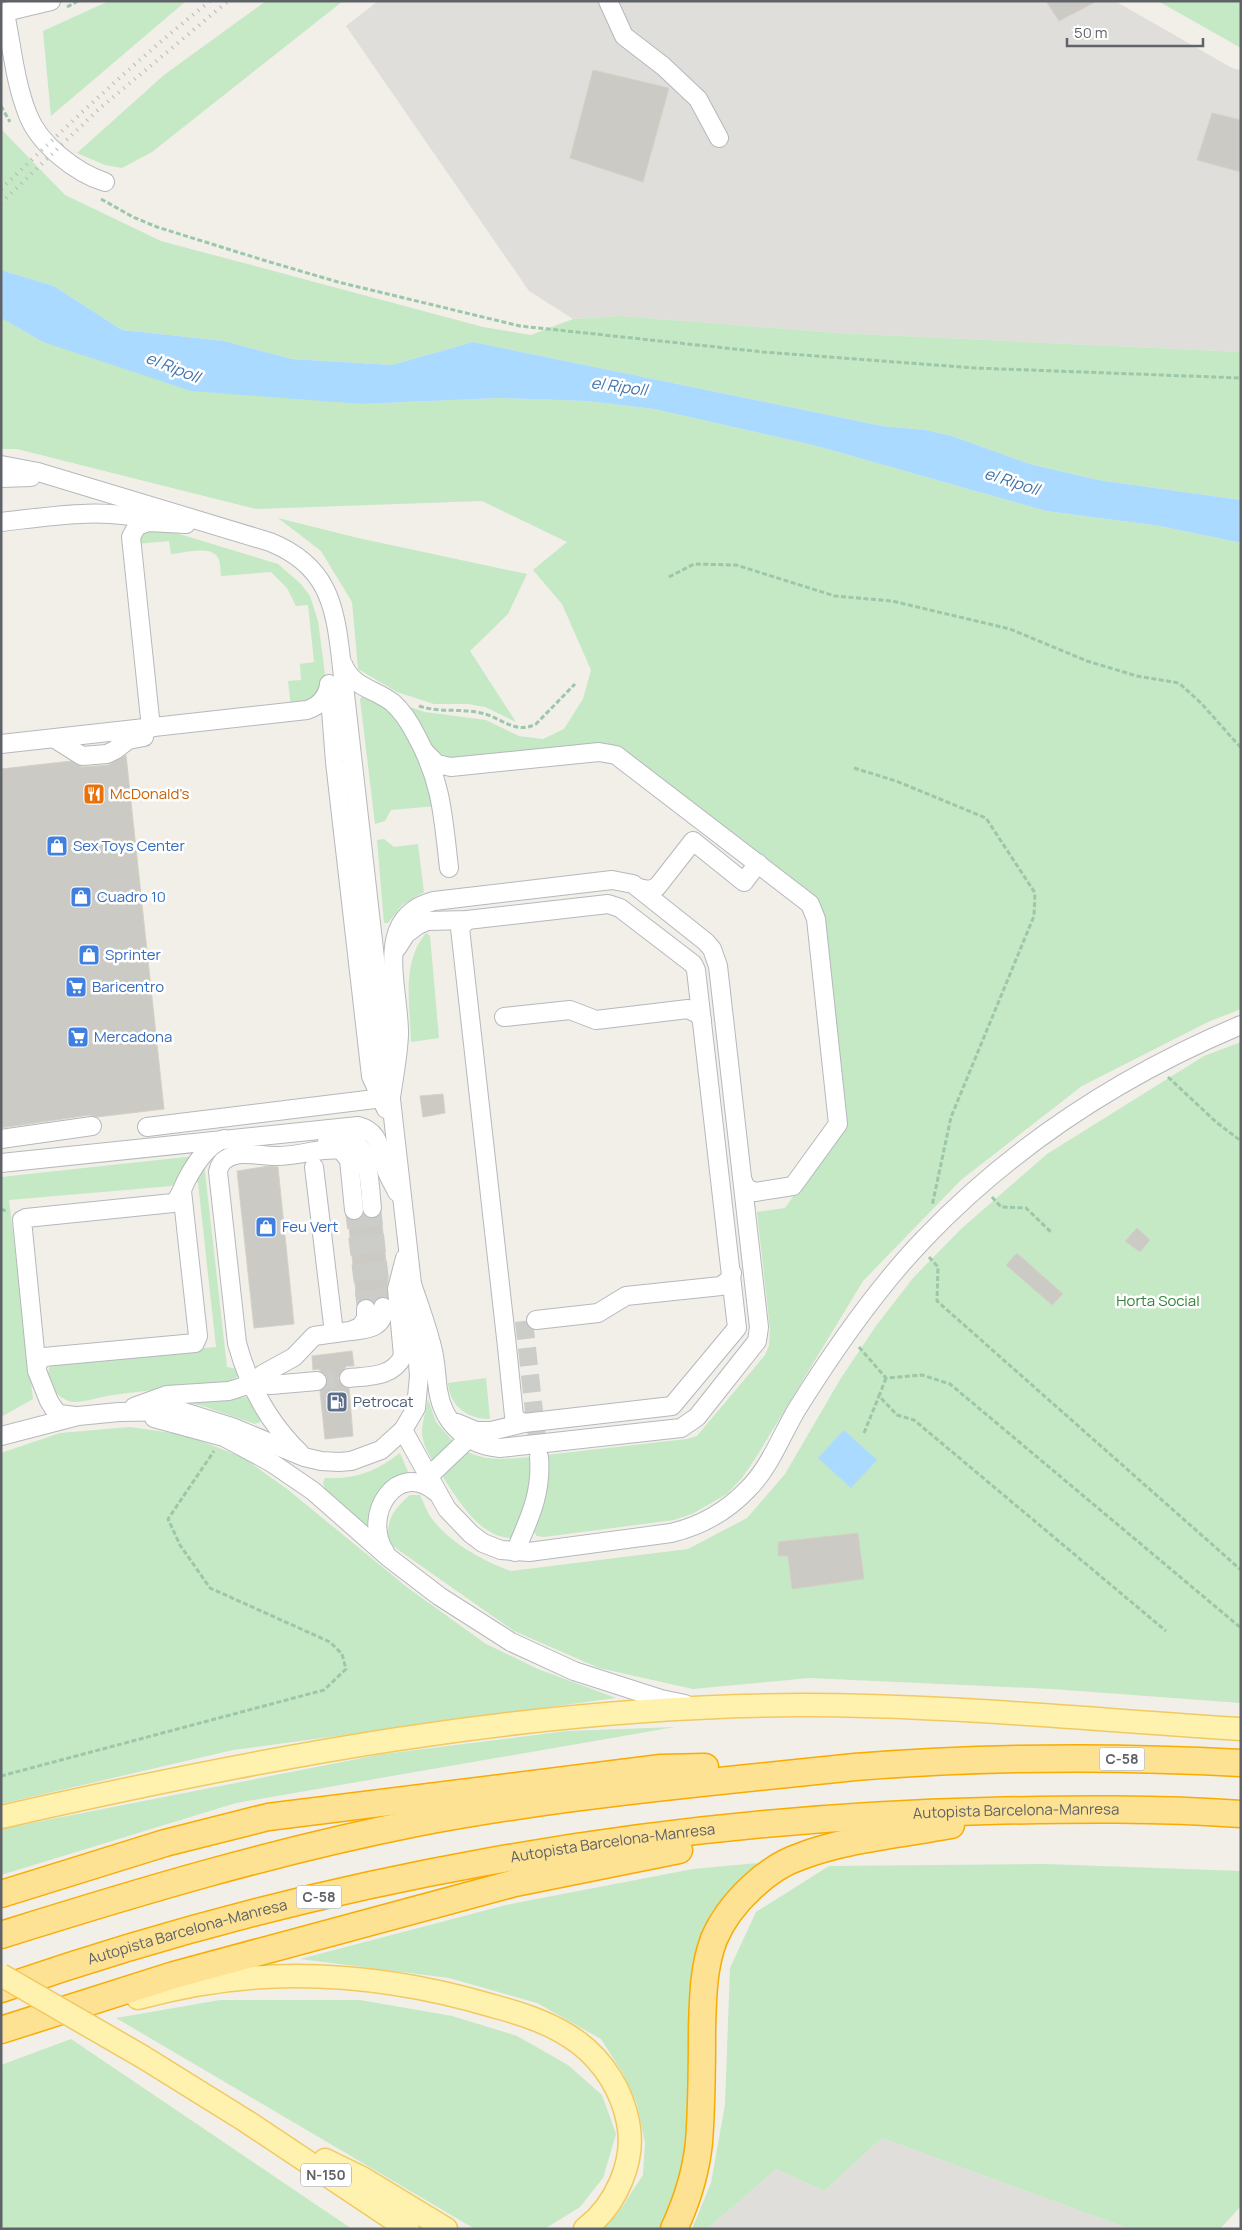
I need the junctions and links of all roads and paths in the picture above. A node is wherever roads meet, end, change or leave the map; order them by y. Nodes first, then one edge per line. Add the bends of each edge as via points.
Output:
1 (51, 1) edge
2 (608, 1) edge
3 (3, 13) edge
4 (719, 138) dead end
5 (105, 182) dead end
6 (109, 204) dead end
7 (1241, 378) edge
8 (1, 464) edge
9 (1, 478) edge
10 (76, 484) junction
11 (1, 522) edge
12 (158, 522) junction
13 (219, 526) junction
14 (668, 576) dead end
15 (337, 620) junction
16 (342, 659) junction
17 (329, 684) junction
18 (575, 684) dead end
19 (387, 698) junction
20 (320, 704) junction
21 (151, 728) junction
22 (55, 739) junction
23 (1, 744) edge
24 (1241, 748) edge
25 (425, 752) junction
26 (854, 768) dead end
27 (758, 863) junction
28 (449, 868) dead end
29 (639, 888) junction
30 (467, 920) junction
31 (394, 960) junction
32 (504, 1017) dead end
33 (702, 1020) junction
34 (1241, 1025) edge
35 (1155, 1065) junction
36 (386, 1097) junction
37 (92, 1126) dead end
38 (147, 1127) dead end
39 (1, 1139) edge
40 (224, 1139) junction
41 (1241, 1141) edge
42 (1, 1163) edge
43 (314, 1168) dead end
44 (743, 1182) junction
45 (982, 1185) junction
46 (182, 1191) junction
47 (404, 1207) junction
48 (363, 1209) tunnel mouth
49 (1052, 1233) dead end
50 (922, 1242) junction
51 (408, 1245) junction
52 (732, 1273) junction
53 (412, 1284) junction
54 (374, 1308) dead end
55 (536, 1320) dead end
56 (342, 1332) junction
57 (848, 1335) junction
58 (37, 1366) junction
59 (349, 1378) tunnel mouth
60 (886, 1378) junction
61 (316, 1381) tunnel mouth
62 (251, 1384) junction
63 (438, 1390) junction
64 (879, 1396) junction
65 (120, 1412) junction
66 (78, 1416) junction
67 (524, 1423) junction
68 (403, 1430) junction
69 (864, 1433) dead end
70 (1, 1436) edge
71 (224, 1437) junction
72 (468, 1439) junction
73 (304, 1457) junction
74 (538, 1457) tunnel mouth
75 (432, 1484) junction
76 (515, 1552) junction
77 (388, 1557) junction
78 (1241, 1570) edge
79 (1241, 1628) edge
80 (1166, 1631) dead end
81 (749, 1706) junction
82 (1241, 1730) edge
83 (1241, 1764) edge
84 (856, 1767) junction
85 (1, 1776) edge
86 (1032, 1810) junction
87 (1241, 1814) edge
88 (1, 1818) edge
89 (844, 1818) junction
90 (1, 1894) edge
91 (1, 1935) edge
92 (1, 1975) edge
93 (1, 1989) edge
94 (1, 2030) edge
95 (1, 2041) edge
96 (246, 2121) junction
97 (408, 2229) edge
98 (446, 2229) edge
99 (585, 2229) edge
100 (674, 2229) edge

1 - 3 street
2 - 4 street via 624,36 698,99
3 - 5 street via 28,118 64,160 88,177
6 - 7 path via 157,227 263,260 338,282 520,326 763,352 956,366
8 - 10 street
9 - 10 street via 45,478
10 - 13 street
11 - 12 street via 84,512 131,515
12 - 13 street
12 - 21 street via 137,526 131,537
13 - 15 street via 270,542 297,556 308,565 326,590
14 - 24 path via 694,564 736,565 835,596 892,601 1010,629 1137,676 1179,683 1201,702
15 - 16 street
15 - 17 street
16 - 19 street via 353,680
16 - 36 street
17 - 20 street
17 - 36 street via 371,1076
18 - 19 path via 536,724 522,728 481,712 436,710
19 - 25 street via 403,714
20 - 21 street via 307,710
20 - 22 street via 316,716 308,720 128,740 107,754 82,756
21 - 22 street
22 - 23 street
25 - 27 street via 438,764 451,767 599,752 616,755
25 - 28 street via 441,797
26 - 50 path via 896,781 986,818 1034,893 1034,916 952,1117
27 - 29 street via 744,882 692,841 653,889
27 - 44 street via 805,899 814,911 838,1124 793,1186 751,1192
29 - 31 street via 612,880 426,903 409,914 398,928
29 - 44 street via 706,942 716,958
30 - 31 street via 438,920 418,925 402,939
30 - 33 street via 615,905 695,967
30 - 67 street via 460,928 514,1416
31 - 36 street via 399,1036
32 - 33 street via 570,1010 596,1020 688,1009
33 - 52 street
34 - 35 street
35 - 41 path
35 - 45 street via 1079,1110
36 - 38 street
36 - 47 street via 395,1130
37 - 39 street
40 - 42 street
40 - 46 street via 208,1148
40 - 47 street via 350,1126 364,1128 378,1142 384,1166
43 - 56 street
44 - 72 street via 759,1334 752,1350 697,1417 673,1430 510,1447 486,1446
45 - 49 path via 1001,1207 1026,1208
45 - 50 street
46 - 58 street via 178,1199 168,1205 22,1220
46 - 58 street via 198,1336 195,1343 44,1357
47 - 51 street
48 - 62 street via 349,1160 341,1150 276,1156 255,1153 225,1159 220,1165 218,1172 238,1343
50 - 57 street
50 - 78 path via 938,1267 937,1301
51 - 53 street
51 - 59 street via 398,1289 403,1356 395,1368 387,1372
52 - 55 street via 721,1286 626,1296 598,1313
52 - 67 street via 738,1328 672,1406
53 - 63 street via 432,1347
53 - 68 street via 419,1392 416,1408
54 - 56 street via 364,1323
56 - 62 street via 314,1336 294,1357 262,1374
57 - 60 path
57 - 76 street via 798,1409 764,1470 750,1488 712,1518 671,1533
58 - 66 street via 54,1409 59,1414
60 - 64 path
60 - 79 path via 922,1375 950,1384
61 - 62 street
62 - 65 street via 229,1391 167,1395
62 - 73 street via 275,1425
63 - 67 street via 453,1420 467,1429 491,1431
63 - 72 street via 449,1420
64 - 69 path
64 - 80 path via 897,1415 914,1420
65 - 66 street
65 - 71 street
65 - 73 street via 181,1411 232,1427
66 - 70 street
68 - 73 street via 381,1450 351,1461
68 - 75 street
71 - 77 street via 272,1463 313,1491
71 - 85 path via 168,1519 180,1545 210,1588 330,1642 342,1654 346,1669 324,1690
72 - 75 street
74 - 76 street via 537,1495
75 - 76 street via 447,1509 471,1534 500,1550
75 - 77 street via 406,1482 385,1498 375,1526 379,1544
77 - 81 street via 439,1596 511,1642 574,1671 678,1703
81 - 82 main road via 944,1710
81 - 88 main road via 572,1718 369,1743 209,1773
83 - 84 highway, C-58 via 1164,1759 1052,1759
84 - 90 highway via 662,1768 304,1811 182,1838
84 - 91 highway, C-58 via 590,1794 416,1824 201,1874
86 - 87 highway, Autopista Barcelona-Manresa / C-58
86 - 89 highway, Autopista Barcelona-Manresa / C-58
86 - 100 highway via 799,1856 780,1865 742,1897 715,1937 709,1955 703,1999 698,2144 694,2174
89 - 93 highway, Autopista Barcelona-Manresa / C-58 via 645,1838 461,1867 211,1924
89 - 94 highway via 515,1883 174,1975
92 - 96 main road, N-150, bridge
95 - 99 main road via 154,1994 223,1981 286,1976 334,1977 413,1986 514,2012 580,2043 610,2076 626,2111 629,2146 620,2184 597,2219
96 - 97 main road, N-150
96 - 98 main road via 362,2178

